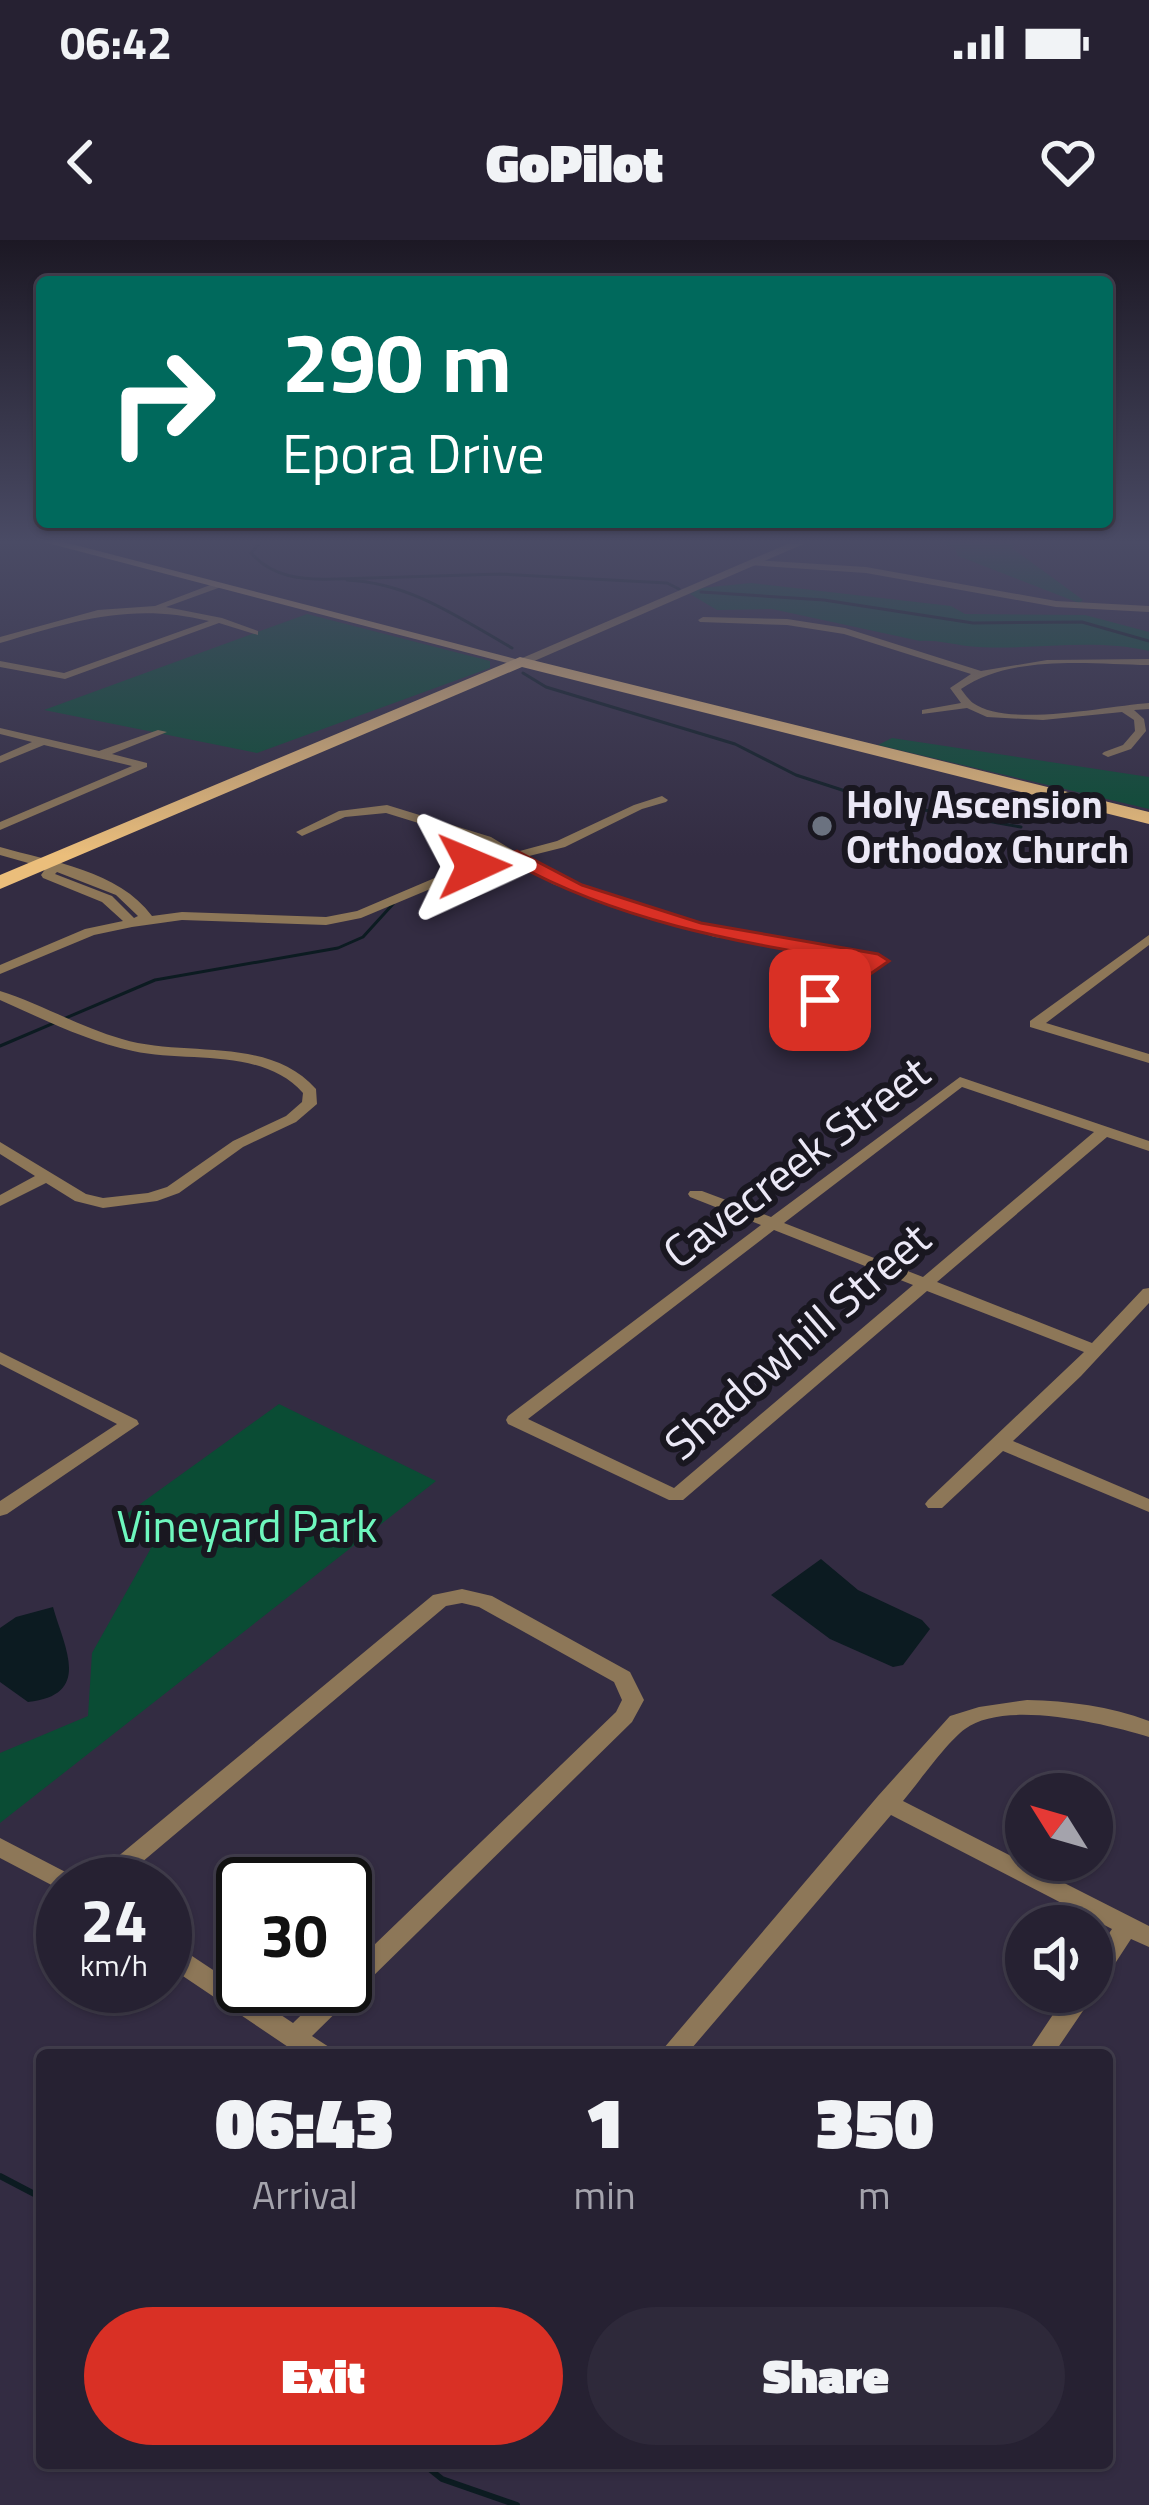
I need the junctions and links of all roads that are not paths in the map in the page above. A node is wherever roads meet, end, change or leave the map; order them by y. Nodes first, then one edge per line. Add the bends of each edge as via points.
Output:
1 (152, 645) edge
2 (452, 645) edge
3 (561, 645) edge
4 (886, 645) edge
5 (520, 662) junction
6 (1149, 662) edge
7 (0, 664) edge
8 (981, 674) junction
9 (968, 705) junction
10 (1149, 706) edge
11 (1123, 707) junction
12 (926, 712) dead end
13 (0, 731) edge
14 (162, 732) dead end
15 (45, 740) junction
16 (102, 754) junction
17 (1108, 754) dead end
18 (0, 760) edge
19 (662, 800) dead end
20 (1149, 818) edge
21 (0, 826) edge
22 (302, 832) dead end
23 (0, 851) edge
24 (517, 857) junction
25 (46, 868) junction
26 (0, 883) edge
27 (132, 922) junction
28 (1149, 939) edge
29 (0, 970) edge
30 (0, 995) edge
31 (791, 1019) dead end
32 (1149, 1059) edge
33 (1104, 1131) junction
34 (1149, 1146) edge
35 (0, 1148) edge
36 (47, 1177) junction
37 (696, 1194) dead end
38 (0, 1201) edge
39 (772, 1224) junction
40 (923, 1284) junction
41 (1149, 1293) edge
42 (1094, 1350) junction
43 (0, 1357) edge
44 (515, 1420) joint
45 (1001, 1443) junction
46 (935, 1504) dead end
47 (1149, 1506) edge
48 (0, 1510) edge
49 (1149, 1729) edge
50 (886, 1802) junction
51 (0, 1847) edge
52 (132, 1857) edge
53 (36, 1866) edge
54 (1138, 1932) edge
55 (1113, 1957) edge
56 (192, 1969) edge
57 (1068, 2013) edge
58 (294, 2038) junction
59 (311, 2049) edge
60 (676, 2049) edge
61 (1043, 2049) edge

1 - 7 street via 65,676
2 - 5 main road
3 - 5 street
4 - 8 street
5 - 20 main road
5 - 25 main road
6 - 8 street via 1042,662
8 - 9 street via 955,688
9 - 11 street via 1034,718
9 - 12 street
10 - 11 street
11 - 17 street via 1141,731
13 - 15 street
14 - 16 street
15 - 16 street
15 - 18 street
16 - 21 street via 142,766
19 - 24 street
22 - 24 street via 343,814 387,809
23 - 25 street
24 - 27 street via 326,920
24 - 31 street via 575,890 698,928 878,961
25 - 26 main road
25 - 27 street via 107,899
27 - 29 street
28 - 32 street via 1035,1024
30 - 36 street via 129,1046 281,1070 311,1092 291,1119 151,1198 103,1203
33 - 34 street, Cavecreek Street
33 - 39 street, Cavecreek Street via 960,1082
33 - 40 street, Shadowhill Street
35 - 36 street
36 - 38 street
37 - 39 street
39 - 40 street
39 - 44 street, Cavecreek Street
40 - 42 street
40 - 44 street, Shadowhill Street via 676,1496
41 - 42 street
42 - 45 street
43 - 48 street via 130,1424
45 - 46 street
45 - 47 street
49 - 50 street via 1078,1710 964,1718
50 - 54 street
50 - 60 street
51 - 53 street
52 - 58 street via 431,1606 462,1595 628,1683 634,1700 614,1728
54 - 55 street
56 - 58 street
57 - 61 street
58 - 59 street

